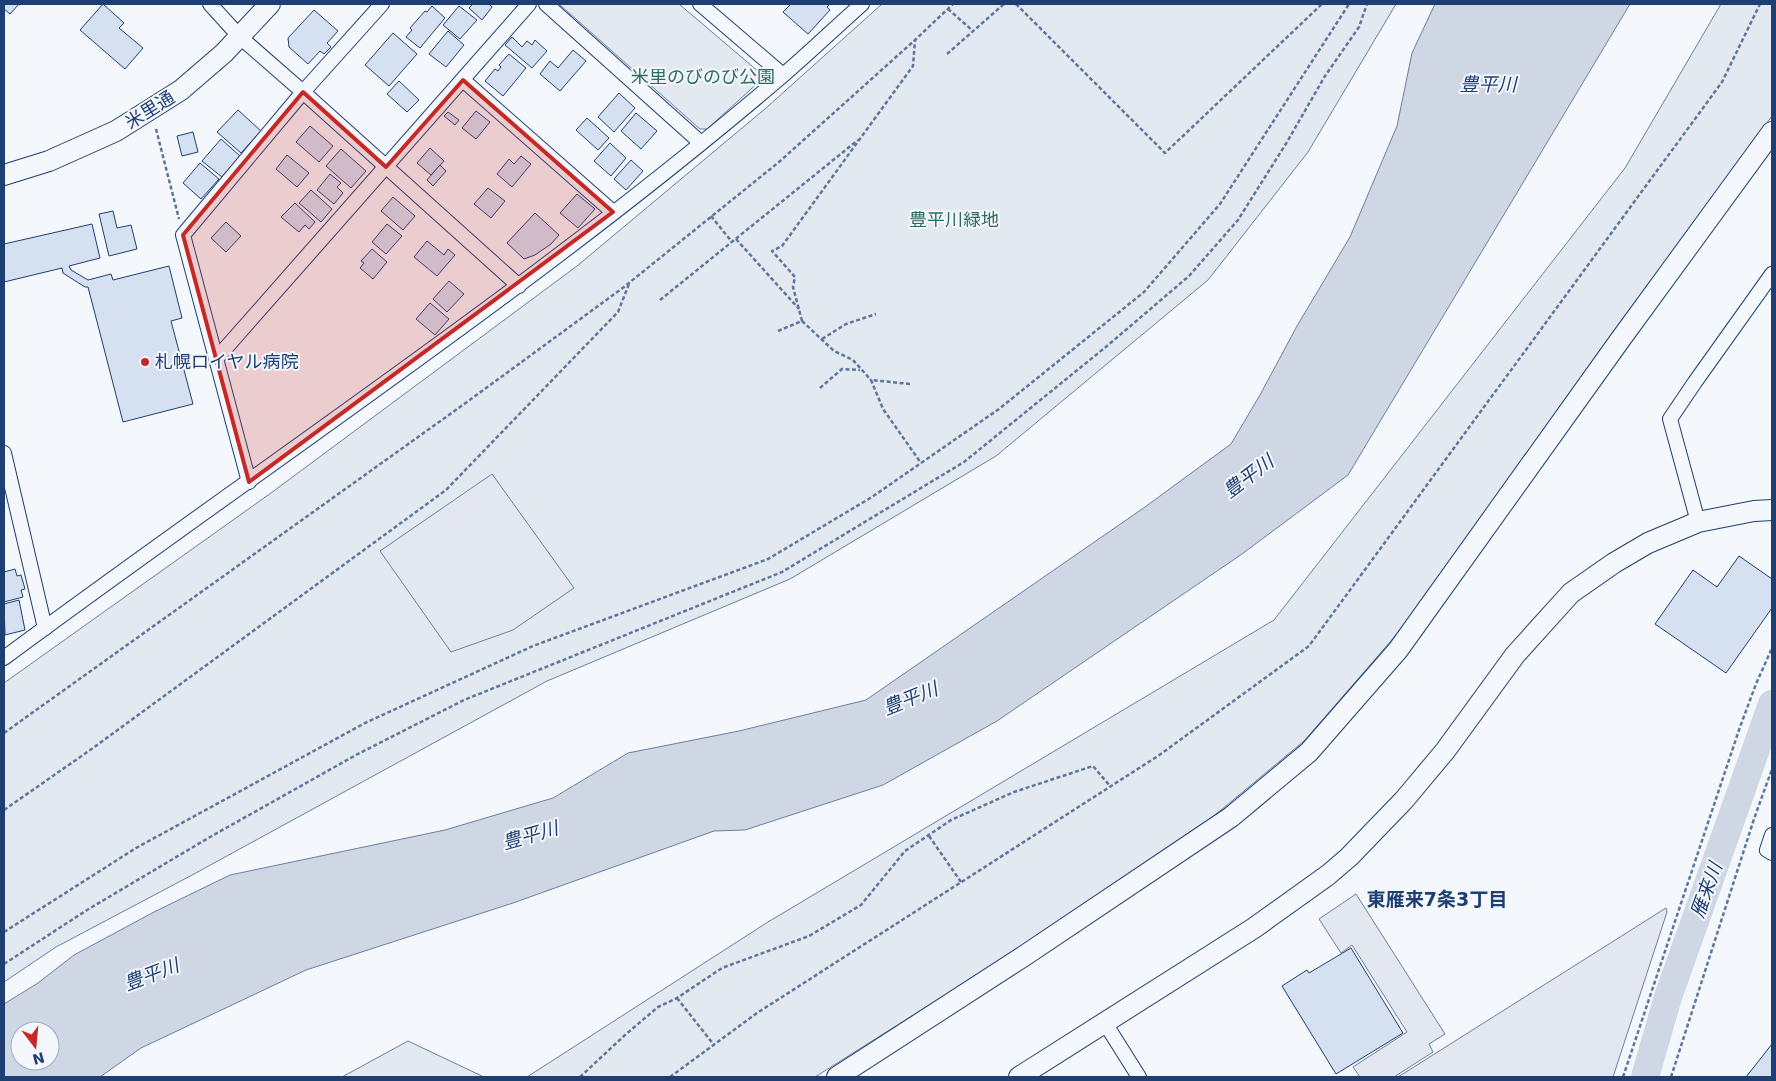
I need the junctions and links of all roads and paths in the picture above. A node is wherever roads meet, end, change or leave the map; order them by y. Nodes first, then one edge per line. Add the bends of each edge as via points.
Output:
1 (210, 4) edge
2 (270, 4) edge
3 (382, 4) edge
4 (529, 4) edge
5 (546, 4) edge
6 (700, 4) edge
7 (859, 4) edge
8 (953, 4) edge
9 (1004, 4) edge
10 (1016, 4) edge
11 (1322, 4) edge
12 (1349, 4) edge
13 (1366, 4) edge
14 (1760, 4) edge
15 (948, 9) junction
16 (973, 30) junction
17 (240, 37) junction
18 (915, 40) junction
19 (947, 54) dead end
20 (783, 76) junction
21 (463, 80) junction
22 (303, 92) junction
23 (156, 129) dead end
24 (1772, 132) edge
25 (862, 137) junction
26 (701, 143) junction
27 (386, 166) junction
28 (4, 175) edge
29 (613, 212) junction
30 (711, 216) junction
31 (183, 235) junction
32 (736, 238) junction
33 (732, 242) junction
34 (1772, 274) edge
35 (630, 282) junction
36 (519, 286) junction
37 (660, 300) dead end
38 (800, 310) junction
39 (876, 314) dead end
40 (802, 321) junction
41 (778, 331) dead end
42 (822, 339) junction
43 (217, 358) junction
44 (861, 370) junction
45 (871, 380) junction
46 (910, 384) dead end
47 (820, 388) dead end
48 (4, 453) edge
49 (921, 463) junction
50 (249, 482) junction
51 (9, 501) edge
52 (1772, 510) edge
53 (1698, 522) junction
54 (45, 628) junction
55 (1772, 648) edge
56 (4, 658) edge
57 (4, 733) edge
58 (1772, 769) edge
59 (1110, 786) junction
60 (4, 810) edge
61 (1772, 835) edge
62 (929, 836) junction
63 (1772, 854) edge
64 (960, 882) junction
65 (4, 932) edge
66 (4, 964) edge
67 (677, 998) junction
68 (1105, 1023) junction
69 (714, 1045) junction
70 (580, 1077) edge
71 (670, 1077) edge
72 (837, 1077) edge
73 (1020, 1077) edge
74 (1139, 1077) edge
75 (1623, 1077) edge
76 (1671, 1077) edge

1 - 17 street
2 - 17 street, 米里通
3 - 22 street
4 - 21 street
5 - 26 street
6 - 20 street
7 - 20 street
8 - 15 path
9 - 16 path
10 - 11 path via 1165,154
12 - 49 path via 1220,204 1144,292 999,409
13 - 66 path via 1359,27 1325,76 1238,220 1189,276 1100,353 964,462 782,572 464,700 356,755 87,910
14 - 59 path via 1722,82 1308,646 1158,756
15 - 16 path
15 - 18 path
16 - 19 path
17 - 22 street
17 - 28 street, 米里通 via 181,90 116,131 49,162
18 - 25 path via 913,66
18 - 30 path via 779,162
20 - 26 street
21 - 27 street
21 - 29 street
22 - 27 street
22 - 31 street
23 - 31 path
24 - 72 street via 1398,650 1309,752 1231,817
25 - 32 path
25 - 38 path via 782,246 772,251 796,277 793,287
26 - 29 street
27 - 36 street
27 - 43 street
29 - 36 street
30 - 33 path
30 - 35 path
31 - 43 street
32 - 33 path
32 - 38 path
33 - 37 path
34 - 53 street via 1670,419
35 - 57 path
35 - 60 path via 618,312 446,490
36 - 50 street
38 - 40 path
39 - 42 path via 846,324
40 - 41 path
40 - 42 path
42 - 44 path via 834,351 853,360
43 - 50 street
44 - 45 path
44 - 47 path via 842,369
45 - 46 path
45 - 49 path via 883,409
48 - 51 street
49 - 65 path via 872,497 768,559 533,646 365,723 136,848
50 - 54 street
51 - 54 street
52 - 53 street
53 - 68 street via 1648,543 1571,593 1515,655 1445,751 1404,800 1328,875 1254,928
54 - 56 street
55 - 75 path via 1740,727
58 - 76 path
59 - 62 path via 1093,766 1014,792 951,820
59 - 64 path
61 - 63 street via 1768,850
62 - 64 path
62 - 67 path via 905,851 861,905 809,936 722,968
64 - 69 path via 757,1013
67 - 69 path
67 - 70 path via 658,1007
68 - 73 street
68 - 74 street
69 - 71 path

